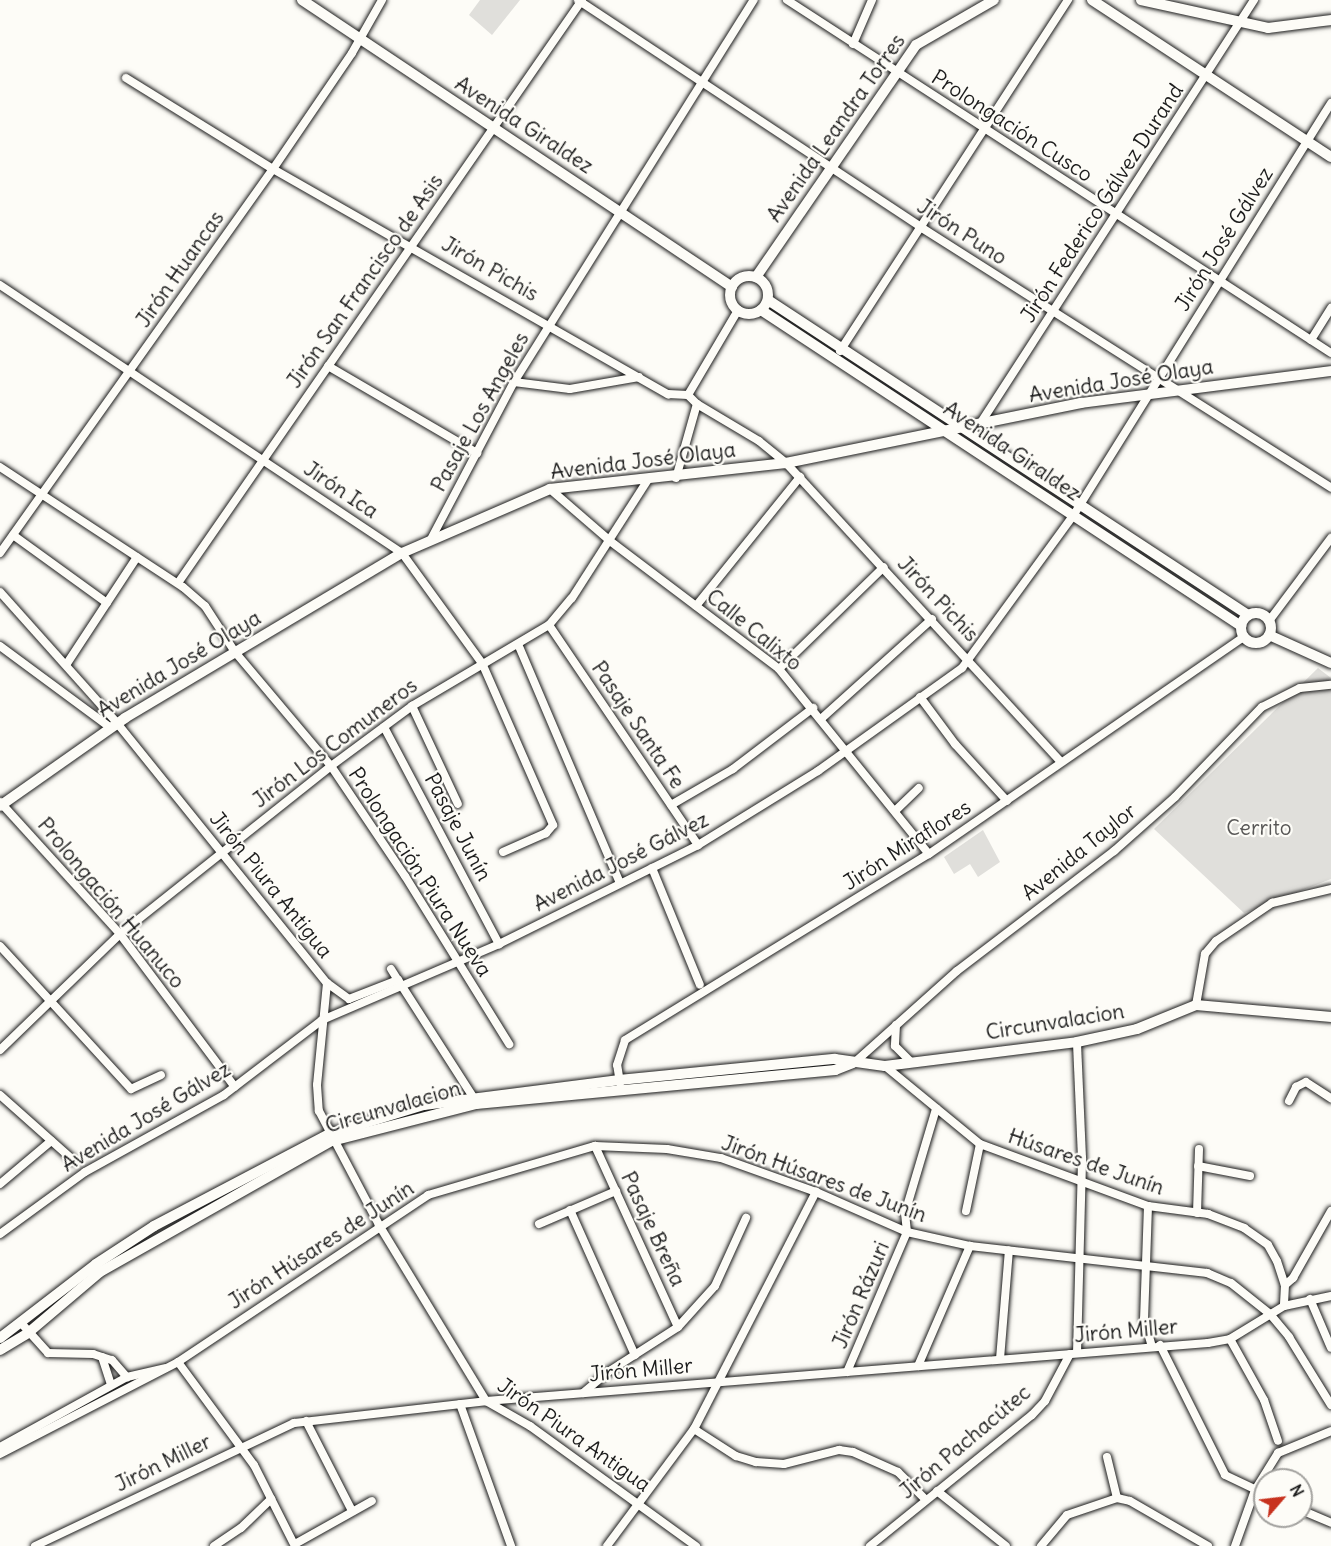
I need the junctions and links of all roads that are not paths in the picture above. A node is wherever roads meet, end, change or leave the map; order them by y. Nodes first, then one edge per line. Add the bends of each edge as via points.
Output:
1 (302, 0) edge
2 (382, 0) edge
3 (754, 0) edge
4 (787, 0) edge
5 (872, 0) edge
6 (994, 0) edge
7 (1068, 0) edge
8 (1092, 0) edge
9 (1141, 0) edge
10 (1254, 0) edge
11 (580, 1) edge
12 (1331, 20) edge
13 (1240, 21) junction
14 (361, 38) junction
15 (853, 44) junction
16 (896, 72) junction
17 (1206, 76) junction
18 (126, 78) dead end
19 (704, 84) junction
20 (1331, 103) edge
21 (986, 128) junction
22 (491, 129) junction
23 (1306, 142) junction
24 (1331, 157) edge
25 (831, 168) junction
26 (273, 169) junction
27 (620, 210) junction
28 (1116, 216) junction
29 (922, 228) junction
30 (412, 245) junction
31 (756, 277) junction
32 (1218, 280) junction
33 (729, 284) junction
34 (0, 285) edge
35 (768, 300) junction
36 (1331, 309) edge
37 (738, 310) junction
38 (761, 310) junction
39 (1053, 312) junction
40 (550, 324) junction
41 (1311, 340) junction
42 (839, 353) junction
43 (1331, 353) edge
44 (328, 366) junction
45 (130, 370) junction
46 (1331, 371) edge
47 (639, 377) junction
48 (1157, 378) junction
49 (514, 382) junction
50 (1177, 391) junction
51 (688, 394) junction
52 (1147, 395) junction
53 (697, 404) junction
54 (979, 426) junction
55 (963, 429) junction
56 (951, 432) junction
57 (477, 453) junction
58 (264, 459) junction
59 (786, 463) junction
60 (0, 467) edge
61 (800, 477) junction
62 (676, 478) junction
63 (647, 481) junction
64 (1331, 488) edge
65 (550, 489) junction
66 (42, 495) junction
67 (1076, 511) junction
68 (13, 535) junction
69 (1331, 538) edge
70 (430, 541) junction
71 (610, 541) junction
72 (0, 553) edge
73 (402, 553) junction
74 (137, 557) junction
75 (884, 567) junction
76 (178, 583) junction
77 (0, 592) edge
78 (107, 603) junction
79 (696, 606) junction
80 (1248, 615) junction
81 (932, 619) junction
82 (1269, 621) junction
83 (549, 625) junction
84 (1242, 631) junction
85 (1269, 635) junction
86 (518, 644) junction
87 (0, 646) edge
88 (235, 652) junction
89 (971, 661) junction
90 (482, 663) junction
91 (1331, 663) edge
92 (66, 664) junction
93 (778, 669) junction
94 (1331, 686) edge
95 (920, 697) junction
96 (412, 706) junction
97 (813, 708) junction
98 (822, 718) junction
99 (114, 725) junction
100 (384, 727) junction
101 (846, 752) junction
102 (1061, 762) junction
103 (331, 766) junction
104 (919, 788) dead end
105 (1007, 801) junction
106 (1, 804) edge
107 (458, 804) dead end
108 (671, 805) junction
109 (895, 811) junction
110 (698, 844) junction
111 (220, 852) junction
112 (503, 852) dead end
113 (929, 854) junction
114 (652, 868) junction
115 (621, 884) junction
116 (1331, 889) edge
117 (120, 934) junction
118 (499, 944) junction
119 (0, 946) edge
120 (457, 963) junction
121 (391, 969) dead end
122 (327, 983) junction
123 (400, 983) junction
124 (700, 985) dead end
125 (50, 999) junction
126 (1196, 1005) junction
127 (1331, 1017) edge
128 (322, 1020) junction
129 (896, 1025) junction
130 (1077, 1042) junction
131 (509, 1044) dead end
132 (0, 1050) edge
133 (912, 1062) junction
134 (853, 1063) junction
135 (885, 1066) junction
136 (161, 1075) dead end
137 (620, 1085) junction
138 (236, 1087) junction
139 (0, 1095) edge
140 (473, 1097) junction
141 (1331, 1098) edge
142 (1289, 1101) dead end
143 (936, 1109) junction
144 (331, 1138) junction
145 (51, 1142) junction
146 (981, 1144) junction
147 (595, 1146) junction
148 (1199, 1149) dead end
149 (74, 1161) dead end
150 (1198, 1166) junction
151 (1250, 1176) dead end
152 (1082, 1180) junction
153 (0, 1184) edge
154 (616, 1191) junction
155 (816, 1192) junction
156 (1148, 1206) junction
157 (570, 1210) junction
158 (966, 1211) dead end
159 (1331, 1211) edge
160 (1197, 1213) junction
161 (746, 1218) dead end
162 (539, 1224) dead end
163 (379, 1225) junction
164 (907, 1232) junction
165 (0, 1234) edge
166 (970, 1246) junction
167 (1009, 1250) junction
168 (1078, 1257) junction
169 (1144, 1264) junction
170 (1285, 1285) junction
171 (1331, 1296) edge
172 (1310, 1299) junction
173 (1284, 1306) junction
174 (1270, 1314) junction
175 (678, 1327) junction
176 (25, 1329) junction
177 (0, 1338) edge
178 (1230, 1339) junction
179 (1156, 1346) junction
180 (1331, 1347) edge
181 (0, 1350) edge
182 (1073, 1353) junction
183 (635, 1355) junction
184 (102, 1357) junction
185 (1000, 1359) junction
186 (178, 1362) junction
187 (918, 1366) junction
188 (166, 1368) junction
189 (847, 1372) junction
190 (127, 1377) junction
191 (722, 1382) junction
192 (111, 1384) junction
193 (584, 1393) junction
194 (486, 1401) junction
195 (460, 1404) junction
196 (1331, 1405) edge
197 (306, 1421) junction
198 (694, 1429) junction
199 (1331, 1431) edge
200 (1278, 1441) dead end
201 (240, 1446) junction
202 (0, 1447) edge
203 (0, 1454) edge
204 (1107, 1457) dead end
205 (1269, 1468) edge
206 (1253, 1489) edge
207 (937, 1491) junction
208 (1253, 1496) edge
209 (1117, 1498) junction
210 (271, 1499) junction
211 (925, 1499) junction
212 (372, 1501) dead end
213 (641, 1504) junction
214 (352, 1511) junction
215 (1313, 1515) edge
216 (1331, 1523) edge
217 (295, 1545) edge
218 (35, 1546) edge
219 (213, 1546) edge
220 (511, 1546) edge
221 (608, 1546) edge
222 (696, 1546) edge
223 (870, 1546) edge
224 (1006, 1546) edge
225 (1041, 1546) edge
226 (1208, 1546) edge
227 (1235, 1546) edge

1 - 14 street, Avenida Giraldez
2 - 14 street, Jirón Huancas
3 - 19 street, Pasaje Los Angeles
4 - 15 street, Prolongación Cusco
5 - 15 street
6 - 16 street, Avenida Leandra Torres via 922,40
7 - 21 street
8 - 17 street
9 - 13 street
10 - 13 street, Jirón Federico Gálvez Durand
11 - 19 street, Jirón Puno
11 - 22 street, Jirón San Francisco de Asis
12 - 13 street via 1269,28
13 - 17 street, Jirón Federico Gálvez Durand
14 - 22 street, Avenida Giraldez
14 - 26 street, Jirón Huancas
15 - 16 street, Prolongación Cusco
16 - 21 street, Prolongación Cusco
16 - 25 street, Avenida Leandra Torres
17 - 23 street
17 - 28 street, Jirón Federico Gálvez Durand
18 - 26 street, Jirón Pichis
19 - 25 street, Jirón Puno
19 - 27 street, Pasaje Los Angeles
20 - 23 street, Jirón José Gálvez
21 - 28 street, Prolongación Cusco
21 - 29 street
22 - 27 street, Avenida Giraldez
22 - 30 street, Jirón San Francisco de Asis
23 - 24 street
23 - 32 street, Jirón José Gálvez
25 - 29 street, Jirón Puno
25 - 31 street, Avenida Leandra Torres
26 - 30 street, Jirón Pichis
26 - 45 street, Jirón Huancas
27 - 33 street, Avenida Giraldez
27 - 40 street, Pasaje Los Angeles
28 - 32 street, Prolongación Cusco
28 - 39 street, Jirón Federico Gálvez Durand
29 - 39 street, Jirón Puno
29 - 42 street
30 - 40 street, Jirón Pichis
30 - 44 street, Jirón San Francisco de Asis
31 - 33 street via 742,277
31 - 35 street via 767,287
32 - 41 street, Prolongación Cusco
32 - 48 street, Jirón José Gálvez
33 - 37 street via 731,301
34 - 45 street, Jirón Ica
35 - 38 street
35 - 42 street, Avenida Giraldez
36 - 41 street
37 - 38 street via 749,314
37 - 51 street
38 - 42 street, Avenida Giraldez
39 - 48 street, Jirón Puno
39 - 54 street, Jirón Federico Gálvez Durand
40 - 47 street, Jirón Pichis
40 - 49 street, Pasaje Los Angeles
41 - 43 street, Prolongación Cusco
42 - 55 street, Avenida Giraldez
42 - 56 street, Avenida Giraldez
44 - 57 street
44 - 58 street, Jirón San Francisco de Asis
45 - 58 street, Jirón Ica
45 - 66 street, Jirón Huancas
46 - 50 street, Avenida José Olaya
47 - 49 street via 580,388
47 - 51 street, Jirón Pichis via 674,396
48 - 50 street, Jirón Puno
48 - 52 street, Jirón José Gálvez
49 - 57 street, Pasaje Los Angeles
50 - 52 street, Avenida José Olaya
50 - 64 street, Jirón Puno
51 - 53 street, Jirón Pichis
52 - 54 street, Avenida José Olaya via 1082,403
52 - 67 street, Avenida José Gálvez
53 - 59 street, Jirón Pichis via 759,441
53 - 62 street
54 - 55 street, Avenida José Olaya
55 - 56 street, Avenida José Olaya
55 - 67 street, Avenida Giraldez
56 - 59 street, Avenida José Olaya
56 - 67 street, Avenida Giraldez
57 - 70 street, Pasaje Los Angeles
58 - 73 street, Jirón Ica
58 - 76 street, Jirón San Francisco de Asis
59 - 61 street, Jirón Pichis
59 - 62 street, Avenida José Olaya
60 - 66 street, Prolongación Piura Nueva
61 - 75 street, Jirón Pichis
61 - 79 street
62 - 63 street, Avenida José Olaya
63 - 65 street, Avenida José Olaya
63 - 71 street, Jirón Los Comuneros
65 - 70 street, Avenida José Olaya
65 - 71 street, Calle Calixto
66 - 68 street, Jirón Huancas
66 - 74 street, Prolongación Piura Nueva
67 - 80 street, Avenida Giraldez
67 - 84 street, Avenida Giraldez
67 - 89 street, Avenida José Gálvez
68 - 72 street, Jirón Huancas
68 - 78 street
69 - 82 street
70 - 73 street, Avenida José Olaya
71 - 79 street, Calle Calixto
71 - 83 street, Jirón Los Comuneros
73 - 88 street, Avenida José Olaya
73 - 90 street, Jirón Ica
74 - 76 street, Prolongación Piura Nueva
74 - 78 street
75 - 81 street, Jirón Pichis
75 - 93 street
76 - 88 street, Prolongación Piura Nueva via 205,606
77 - 92 street, Jirón Piura Antigua
78 - 92 street
79 - 93 street, Calle Calixto
80 - 82 street via 1260,613
80 - 84 street
81 - 89 street, Jirón Pichis
81 - 98 street
82 - 85 street
83 - 86 street, Jirón Los Comuneros
83 - 108 street, Pasaje Santa Fe
84 - 85 street via 1258,642
84 - 102 street, Jirón Miraflores
85 - 91 street
86 - 90 street, Jirón Los Comuneros
86 - 115 street
87 - 99 street
88 - 99 street, Avenida José Olaya
88 - 103 street, Prolongación Piura Nueva
89 - 95 street, Avenida José Gálvez
89 - 102 street, Jirón Pichis
90 - 96 street, Jirón Los Comuneros
90 - 112 street, Jirón Ica via 553,825 546,833
92 - 99 street, Jirón Piura Antigua
93 - 97 street, Calle Calixto
94 - 129 street, Avenida Taylor via 1300,688 1262,707 1175,797 1114,851 957,971
95 - 101 street, Avenida José Gálvez
95 - 105 street via 955,744
96 - 100 street, Jirón Los Comuneros
96 - 107 street
97 - 98 street, Calle Calixto
97 - 108 street via 734,768
98 - 101 street, Calle Calixto
99 - 106 street, Avenida José Olaya
99 - 111 street, Jirón Piura Antigua
100 - 103 street, Jirón Los Comuneros
100 - 118 street, Pasaje Junín
101 - 109 street, Calle Calixto
101 - 110 street, Avenida José Gálvez via 756,813
102 - 105 street, Jirón Miraflores
103 - 111 street, Jirón Los Comuneros
103 - 120 street, Prolongación Piura Nueva via 405,876
104 - 109 street
105 - 113 street, Jirón Miraflores
106 - 117 street, Prolongación Huanuco
108 - 110 street, Pasaje Santa Fe
109 - 113 street, Calle Calixto
110 - 114 street, Avenida José Gálvez
111 - 117 street, Jirón Los Comuneros
111 - 122 street, Jirón Piura Antigua
113 - 137 street, Jirón Miraflores via 625,1040 619,1050
114 - 115 street, Avenida José Gálvez
114 - 124 street
115 - 118 street, Avenida José Gálvez
116 - 126 street via 1272,903 1216,941 1205,954
117 - 125 street, Jirón Los Comuneros
117 - 138 street, Prolongación Huanuco
118 - 120 street, Avenida José Gálvez
119 - 125 street
120 - 123 street, Avenida José Gálvez
120 - 131 street, Prolongación Piura Nueva
121 - 123 street
122 - 123 street via 349,999
122 - 128 street, Jirón Piura Antigua
123 - 128 street, Avenida José Gálvez
123 - 140 street
125 - 132 street, Jirón Los Comuneros
125 - 136 street via 131,1089
126 - 127 street, Circunvalacion
126 - 130 street, Circunvalacion via 1137,1029
128 - 138 street, Avenida José Gálvez
128 - 144 street, Jirón Piura Antigua via 319,1111
129 - 133 street via 895,1046
129 - 134 street, Avenida Taylor
130 - 133 street, Circunvalacion
130 - 152 street
133 - 135 street, Circunvalacion
134 - 135 street, Circunvalacion
134 - 137 street, Circunvalacion via 835,1059
135 - 143 street, Húsares de Junín
137 - 140 street, Circunvalacion
137 - 144 street, Circunvalacion via 476,1104
138 - 165 street, Avenida José Gálvez via 85,1172
139 - 145 street
140 - 144 street, Circunvalacion via 377,1117
141 - 142 street via 1306,1082 1296,1087
143 - 146 street, Húsares de Junín
143 - 164 street via 905,1213
144 - 163 street, Jirón Piura Antigua
144 - 176 street, Circunvalacion via 128,1241
145 - 149 street
145 - 153 street
146 - 152 street, Húsares de Junín
146 - 158 street
147 - 154 street, Pasaje Breña
147 - 155 street, Jirón Húsares de Junín via 667,1149 721,1158
147 - 163 street, Jirón Húsares de Junín via 428,1195
148 - 150 street
150 - 151 street
150 - 160 street
152 - 156 street, Húsares de Junín
152 - 168 street
154 - 157 street
154 - 175 street, Pasaje Breña
155 - 164 street, Jirón Húsares de Junín
155 - 191 street
156 - 160 street, Húsares de Junín
156 - 169 street
157 - 162 street
157 - 183 street
159 - 170 street via 1293,1278
160 - 170 street, Húsares de Junín via 1244,1228 1268,1245
161 - 175 street via 715,1286
163 - 186 street, Jirón Húsares de Junín
163 - 194 street, Jirón Piura Antigua
164 - 166 street, Jirón Húsares de Junín
164 - 189 street, Jirón Rázuri
166 - 167 street, Jirón Húsares de Junín
166 - 187 street
167 - 168 street, Jirón Húsares de Junín
167 - 185 street
168 - 169 street, Jirón Húsares de Junín
168 - 182 street
169 - 174 street, Jirón Húsares de Junín via 1207,1273 1231,1283
169 - 179 street via 1144,1319
170 - 173 street, Húsares de Junín
171 - 172 street
172 - 173 street
172 - 180 street
173 - 174 street
174 - 178 street, Jirón Miller
174 - 196 street, Jirón Húsares de Junín
175 - 183 street
176 - 177 street, Circunvalacion
176 - 181 street, Circunvalacion
176 - 184 street via 48,1353
178 - 179 street, Jirón Miller
178 - 200 street via 1263,1400
179 - 182 street, Jirón Miller
179 - 206 street via 1216,1461 1230,1479
182 - 185 street, Jirón Miller
182 - 207 street, Jirón Pachacútec via 1045,1401 1032,1415
183 - 193 street
184 - 190 street via 112,1360
184 - 192 street
185 - 187 street, Jirón Miller
186 - 188 street, Jirón Húsares de Junín
186 - 201 street
187 - 189 street, Jirón Miller
188 - 190 street
188 - 203 street, Jirón Húsares de Junín
189 - 191 street, Jirón Miller
190 - 192 street
191 - 193 street, Jirón Miller
191 - 198 street
192 - 202 street
193 - 194 street, Jirón Miller
194 - 195 street, Jirón Miller
194 - 213 street, Jirón Piura Antigua via 530,1426
195 - 197 street, Jirón Miller
195 - 220 street
197 - 201 street, Jirón Miller
197 - 214 street
198 - 211 street via 736,1456 756,1462 784,1464 839,1450 853,1452 898,1472
198 - 213 street
199 - 205 street via 1278,1453
201 - 210 street
201 - 218 street, Jirón Miller
204 - 209 street
207 - 211 street, Jirón Pachacútec
207 - 224 street
208 - 227 street
209 - 225 street via 1080,1508 1055,1527
209 - 226 street via 1130,1501
210 - 217 street
210 - 219 street via 241,1528
211 - 223 street, Jirón Pachacútec
212 - 214 street
213 - 221 street
213 - 222 street, Jirón Piura Antigua
214 - 217 street
215 - 216 street

